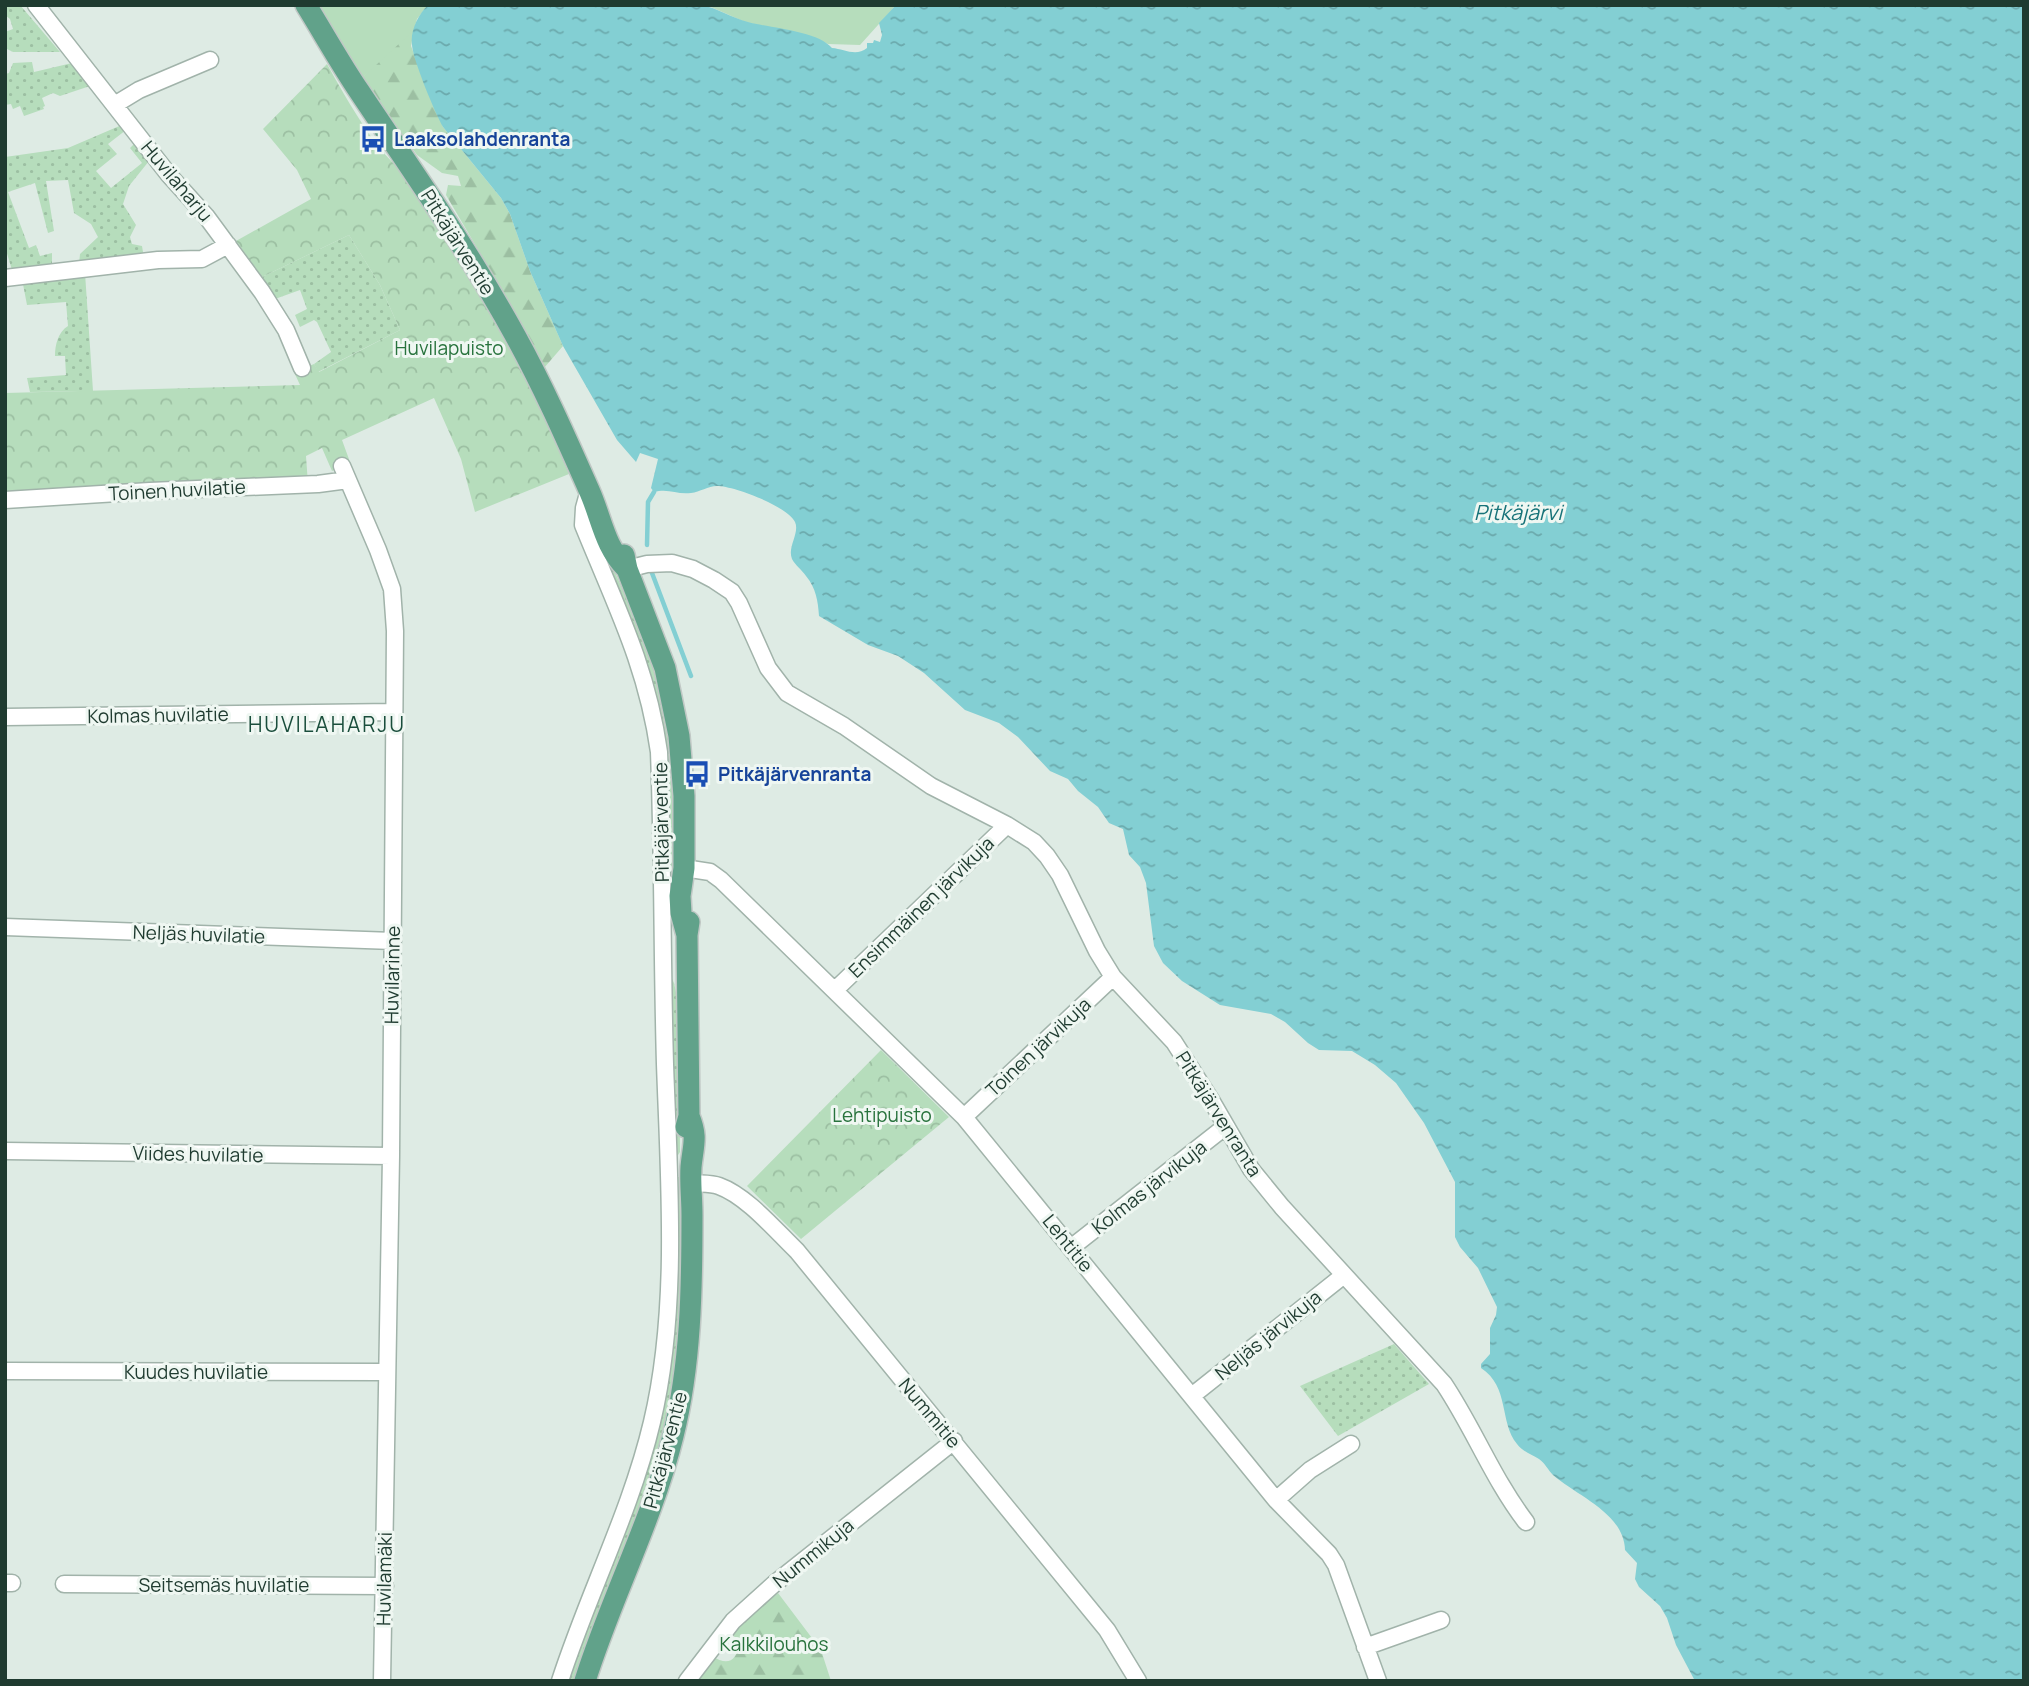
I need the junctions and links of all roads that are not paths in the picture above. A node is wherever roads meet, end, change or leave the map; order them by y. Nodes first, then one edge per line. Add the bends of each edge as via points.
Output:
1 (36, 5) edge
2 (306, 5) edge
3 (210, 60) dead end
4 (116, 104) junction
5 (228, 245) junction
6 (5, 278) edge
7 (302, 368) dead end
8 (345, 473) joint
9 (589, 490) junction
10 (5, 500) edge
11 (627, 569) junction
12 (394, 712) junction
13 (5, 717) edge
14 (1007, 825) junction
15 (684, 868) junction
16 (5, 927) edge
17 (393, 941) junction
18 (1113, 978) junction
19 (835, 990) junction
20 (964, 1117) junction
21 (1226, 1126) junction
22 (5, 1151) edge
23 (391, 1156) junction
24 (669, 1167) junction
25 (691, 1175) junction
26 (1072, 1247) junction
27 (1344, 1275) junction
28 (5, 1371) edge
29 (387, 1372) junction
30 (1193, 1395) junction
31 (954, 1441) junction
32 (1352, 1444) dead end
33 (386, 1478) joint
34 (1276, 1500) junction
35 (1526, 1522) dead end
36 (64, 1584) dead end
37 (385, 1586) junction
38 (1441, 1620) dead end
39 (1366, 1647) junction
40 (382, 1681) edge
41 (560, 1681) edge
42 (585, 1681) edge
43 (687, 1681) edge
44 (1138, 1681) edge
45 (1378, 1681) edge

1 - 4 street, Huvilaharju
2 - 9 main road, Pitkäjärventie via 358,91 439,208 514,334
3 - 4 street
4 - 5 street, Huvilaharju
5 - 6 street via 201,259
5 - 7 street, Huvilaharju via 286,330
8 - 10 street, Toinen huvilatie via 318,484
8 - 12 street, Huvilarinne via 392,589
9 - 11 main road, Pitkäjärventie via 602,520 617,536
9 - 24 street, Pitkäjärventie via 583,525 638,657 659,752
11 - 14 street, Pitkäjärvenranta via 672,563 693,569 732,592 768,667 787,693 930,786
11 - 15 main road, Pitkäjärventie via 665,668 675,712 682,757
12 - 13 street, Kolmas huvilatie
12 - 17 street, Huvilarinne
14 - 18 street, Pitkäjärvenranta via 1047,856
14 - 19 street, Ensimmäinen järvikuja
15 - 19 street, Lehtitie via 710,872 721,880
15 - 25 main road, Pitkäjärventie via 680,896 687,935 689,1116 695,1139
16 - 17 street, Neljäs huvilatie
17 - 23 street, Huvilarinne
18 - 20 street, Toinen järvikuja
18 - 21 street, Pitkäjärvenranta via 1174,1042
19 - 20 street, Lehtitie
20 - 26 street, Lehtitie
21 - 26 street, Kolmas järvikuja
21 - 27 street, Pitkäjärvenranta via 1251,1169
22 - 23 street, Viides huvilatie
23 - 29 street, Huvilarinne
24 - 25 street
24 - 41 street, Pitkäjärventie via 668,1308 652,1422
25 - 31 street, Nummitie via 744,1201 797,1251
25 - 42 main road, Pitkäjärventie via 692,1283 676,1423 656,1491
26 - 30 street, Lehtitie
27 - 30 street, Neljäs järvikuja
27 - 35 street, Pitkäjärvenranta via 1444,1384 1507,1497
28 - 29 street, Kuudes huvilatie
29 - 33 street, Huvilarinne
30 - 34 street, Lehtitie
31 - 43 street, Nummikuja via 764,1593 733,1621
31 - 44 street, Nummitie via 1107,1630
32 - 34 street via 1310,1470
33 - 37 street, Huvilamäki
34 - 39 street, Lehtitie via 1336,1565
36 - 37 street, Seitsemäs huvilatie
37 - 40 street, Huvilamäki
38 - 39 street
39 - 45 street, Lehtitie

